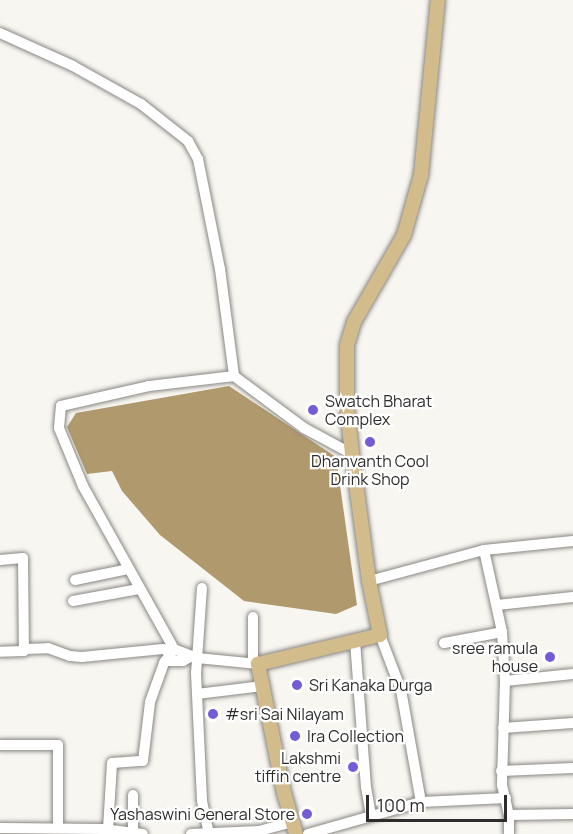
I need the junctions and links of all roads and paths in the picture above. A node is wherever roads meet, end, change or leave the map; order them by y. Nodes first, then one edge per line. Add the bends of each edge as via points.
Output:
1 (438, 0) edge
2 (0, 33) edge
3 (234, 376) junction
4 (352, 454) junction
5 (573, 541) edge
6 (484, 550) junction
7 (0, 560) edge
8 (128, 569) junction
9 (75, 580) dead end
10 (369, 581) junction
11 (202, 588) dead end
12 (139, 589) junction
13 (573, 597) edge
14 (73, 601) dead end
15 (497, 605) junction
16 (253, 617) dead end
17 (502, 632) junction
18 (380, 635) junction
19 (355, 641) junction
20 (444, 643) dead end
21 (24, 649) junction
22 (0, 651) edge
23 (170, 654) junction
24 (195, 657) junction
25 (256, 663) junction
26 (573, 674) edge
27 (505, 681) junction
28 (263, 686) junction
29 (197, 694) junction
30 (573, 723) edge
31 (503, 728) junction
32 (0, 745) edge
33 (573, 768) edge
34 (501, 771) junction
35 (133, 795) dead end
36 (506, 798) junction
37 (421, 802) junction
38 (573, 814) edge
39 (509, 815) junction
40 (371, 816) junction
41 (0, 828) edge
42 (58, 828) junction
43 (295, 828) edge
44 (108, 829) junction
45 (138, 834) edge
46 (191, 834) edge
47 (209, 834) edge
48 (308, 834) edge
49 (509, 834) edge

1 - 4 main road via 421,175 404,235 354,322 347,345
2 - 3 street via 73,66 141,104 188,141 198,159 216,247
3 - 4 street via 304,428
3 - 8 street via 149,386 61,406 59,428 83,486
4 - 10 main road
5 - 6 street
6 - 10 street
6 - 15 street
7 - 21 street via 23,558
8 - 9 street
8 - 12 street
10 - 18 main road
11 - 24 street
12 - 14 street
12 - 23 street
13 - 15 street
15 - 17 street
16 - 25 street
17 - 20 street
17 - 27 street
18 - 19 main road
18 - 37 street via 401,690
19 - 25 main road
19 - 40 street
21 - 22 street
21 - 23 street via 48,648 82,657 163,649
23 - 24 street
23 - 44 street via 150,702 143,761 112,763
24 - 25 street
24 - 29 street
25 - 28 main road
26 - 27 street
27 - 31 street
28 - 29 street
28 - 43 main road
29 - 47 street via 202,801
30 - 31 street
31 - 34 street
32 - 42 street via 58,745
33 - 34 street
34 - 36 street
35 - 45 street
36 - 37 street
36 - 39 street
37 - 40 street
38 - 39 street
39 - 49 street
40 - 48 street
41 - 42 street
42 - 44 street
43 - 47 street
44 - 45 street
46 - 47 street

